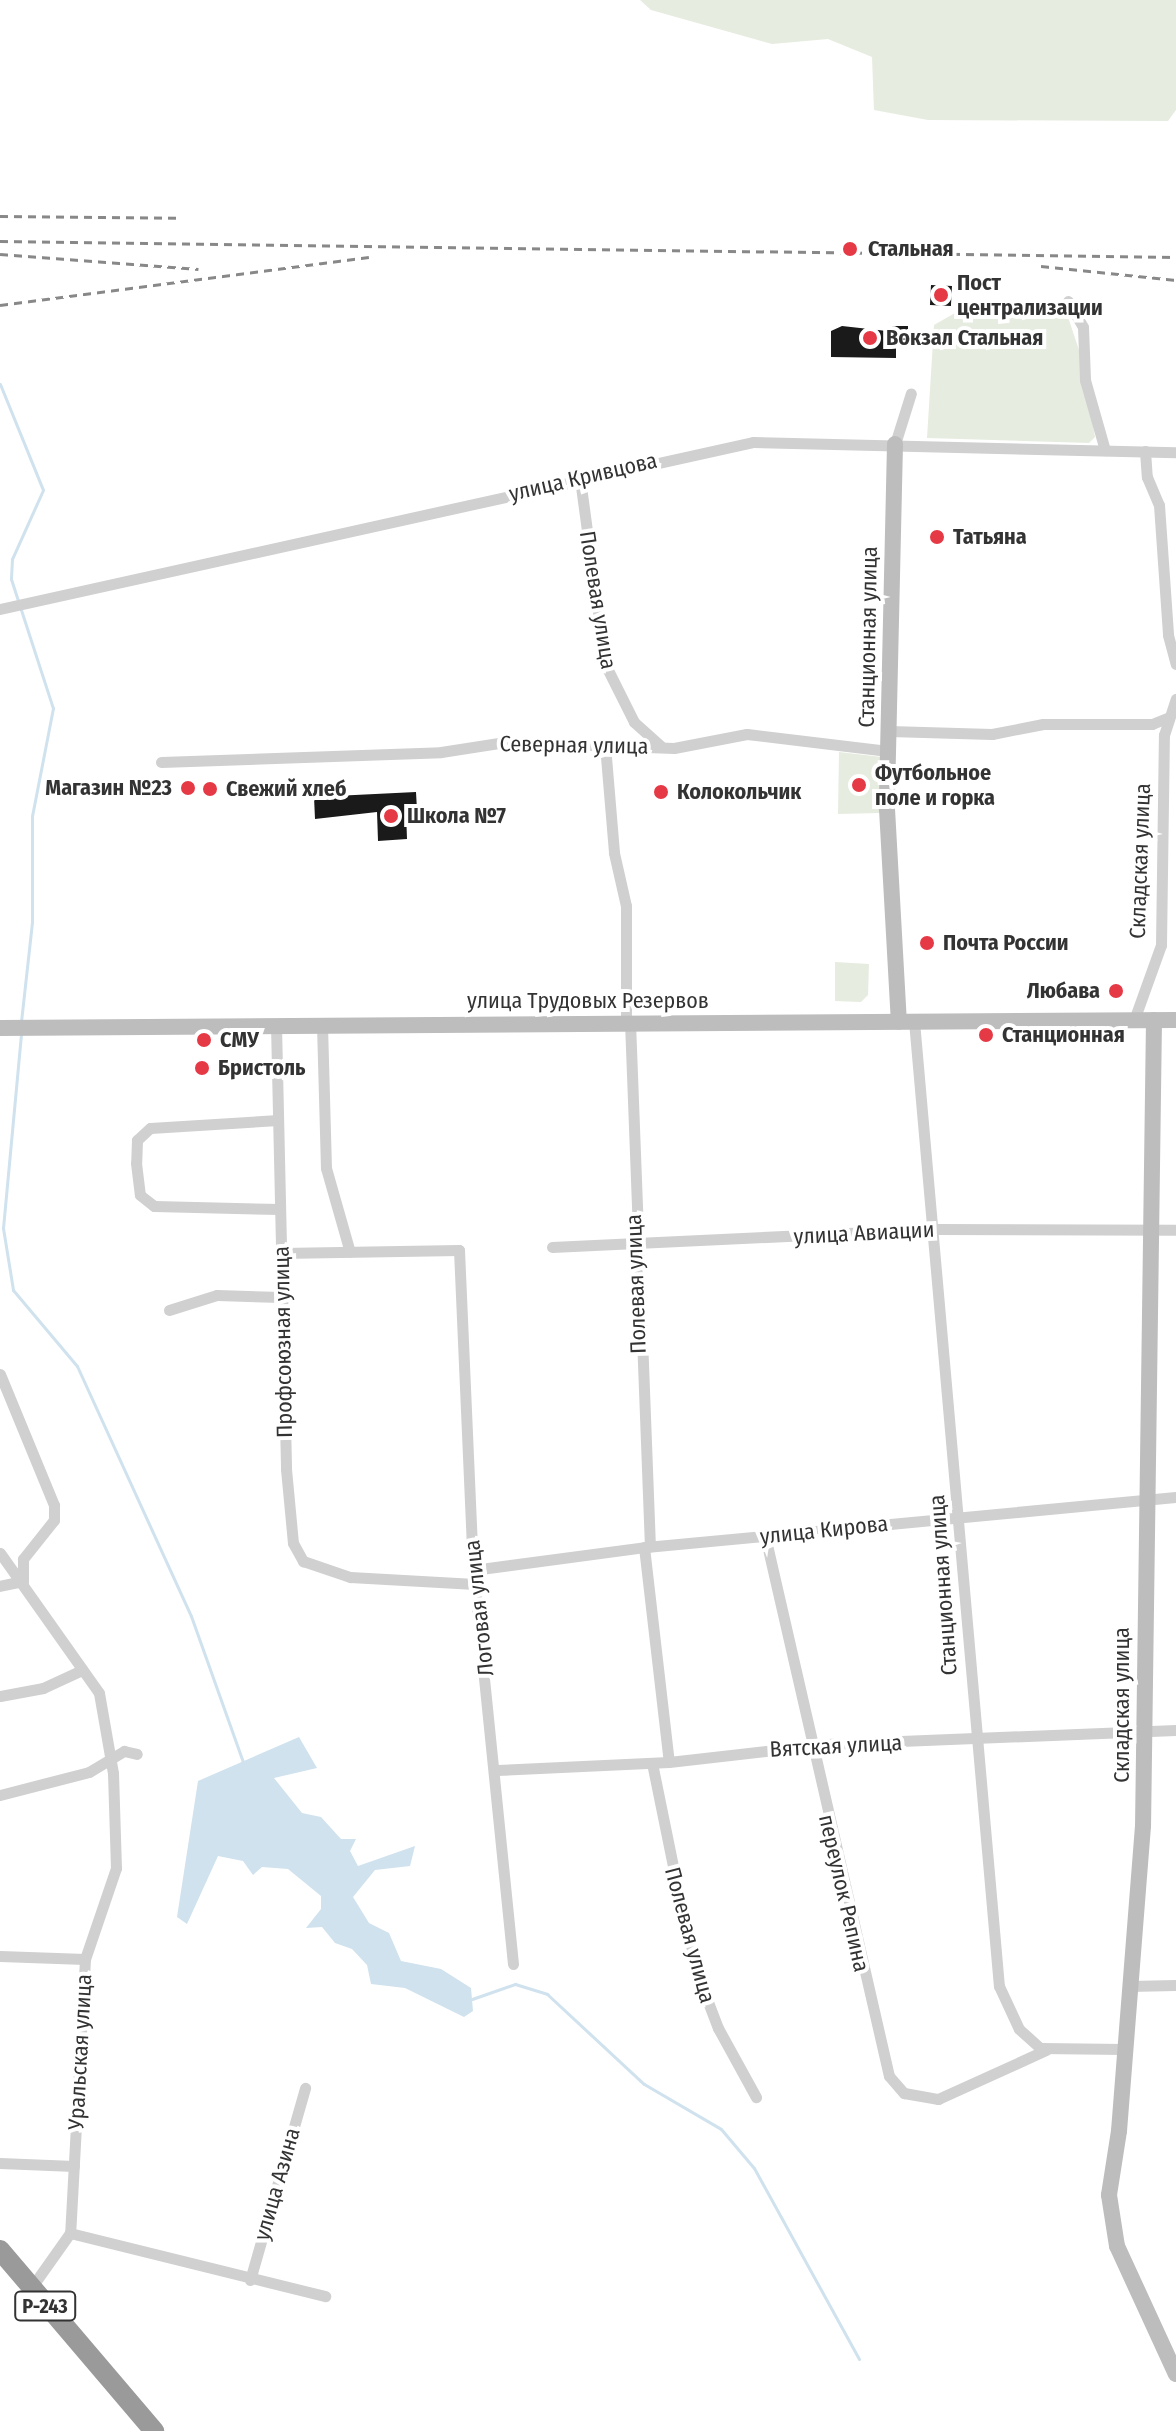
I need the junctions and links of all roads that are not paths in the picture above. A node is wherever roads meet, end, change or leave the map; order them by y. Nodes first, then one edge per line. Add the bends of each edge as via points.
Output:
1 (1068, 301) dead end
2 (911, 393) dead end
3 (895, 444) junction
4 (1105, 450) junction
5 (1145, 451) junction
6 (1176, 452) edge
7 (580, 479) junction
8 (0, 609) edge
9 (1176, 664) edge
10 (1176, 699) edge
11 (1169, 717) junction
12 (889, 731) junction
13 (605, 745) junction
14 (666, 747) junction
15 (888, 751) junction
16 (161, 762) dead end
17 (1134, 1020) junction
18 (1154, 1020) junction
19 (1176, 1020) edge
20 (628, 1022) junction
21 (906, 1022) junction
22 (276, 1025) junction
23 (322, 1025) junction
24 (0, 1028) edge
25 (278, 1120) junction
26 (280, 1209) junction
27 (935, 1229) junction
28 (1151, 1230) junction
29 (1176, 1230) edge
30 (635, 1243) junction
31 (552, 1247) dead end
32 (350, 1252) junction
33 (281, 1253) junction
34 (282, 1297) junction
35 (169, 1310) dead end
36 (0, 1374) edge
37 (1176, 1497) edge
38 (1145, 1499) junction
39 (960, 1517) junction
40 (765, 1536) junction
41 (647, 1547) junction
42 (0, 1553) edge
43 (473, 1570) junction
44 (23, 1581) junction
45 (475, 1584) junction
46 (0, 1586) edge
47 (82, 1670) junction
48 (0, 1696) edge
49 (1176, 1730) edge
50 (1143, 1732) junction
51 (976, 1739) junction
52 (811, 1746) junction
53 (137, 1754) dead end
54 (112, 1756) junction
55 (669, 1762) junction
56 (652, 1763) junction
57 (497, 1770) junction
58 (0, 1795) edge
59 (0, 1956) edge
60 (85, 1959) junction
61 (513, 1964) dead end
62 (1176, 1985) edge
63 (1129, 1986) junction
64 (1124, 2049) junction
65 (1046, 2050) junction
66 (305, 2088) dead end
67 (756, 2097) dead end
68 (0, 2163) edge
69 (74, 2166) junction
70 (70, 2233) junction
71 (0, 2250) edge
72 (250, 2280) junction
73 (31, 2288) junction
74 (325, 2296) dead end
75 (1176, 2374) edge
76 (154, 2431) edge

1 - 4 street via 1083,327 1085,380
2 - 3 street
3 - 4 street, улица Кривцова
3 - 7 street, улица Кривцова via 753,442
3 - 12 street, Станционная улица
4 - 5 street, улица Кривцова
5 - 6 street, улица Кривцова
5 - 9 street via 1159,505 1168,635
7 - 8 street, улица Кривцова
7 - 14 street, Полевая улица via 610,680 643,734
10 - 11 street, Складская улица
11 - 12 street via 1152,724 1043,724 992,734
11 - 17 street, Складская улица via 1161,945
12 - 15 street, Станционная улица
13 - 14 street, Северная улица
13 - 16 street, Северная улица via 505,742 428,753
13 - 20 street, Полевая улица via 614,853 626,906
14 - 15 street, Северная улица via 747,734
15 - 21 street, Станционная улица
17 - 18 street, улица Трудовых Резервов
17 - 21 street, улица Трудовых Резервов
18 - 19 street, улица Трудовых Резервов
18 - 28 street, Складская улица
20 - 21 street, улица Трудовых Резервов
20 - 23 street, улица Трудовых Резервов
20 - 30 street, Полевая улица
21 - 27 street, Станционная улица
22 - 23 street, улица Трудовых Резервов
22 - 24 street, улица Трудовых Резервов
22 - 25 street, Профсоюзная улица
23 - 32 street via 326,1168
25 - 26 street, Профсоюзная улица
25 - 26 street via 150,1128 137,1140 136,1163 140,1195 154,1206
26 - 33 street, Профсоюзная улица
27 - 28 street, улица Авиации
27 - 30 street, улица Авиации
27 - 39 street, Станционная улица
28 - 29 street, улица Авиации
28 - 38 street, Складская улица
30 - 31 street, улица Авиации
30 - 41 street, Полевая улица
32 - 33 street
32 - 43 street, Логовая улица via 459,1250
33 - 34 street, Профсоюзная улица
34 - 35 street via 217,1295
34 - 45 street, Профсоюзная улица via 291,1533 303,1561 350,1577
36 - 44 street via 54,1505 54,1520 23,1559
37 - 38 street, улица Кирова
38 - 39 street, улица Кирова
38 - 50 street, Складская улица
39 - 40 street, улица Кирова
39 - 51 street, Станционная улица
40 - 41 street, улица Кирова
40 - 52 street, переулок Репина
41 - 43 street, улица Кирова
41 - 55 street, Полевая улица
42 - 44 street, Уральская улица
43 - 45 street, Логовая улица
44 - 46 street
44 - 47 street, Уральская улица
45 - 57 street, Логовая улица
47 - 48 street via 43,1688
47 - 54 street, Уральская улица via 101,1698
49 - 50 street, Вятская улица
50 - 51 street, Вятская улица
50 - 63 street, Складская улица via 1143,1826
51 - 52 street, Вятская улица
51 - 65 street, Станционная улица via 999,1986 1019,2029
52 - 55 street, Вятская улица
52 - 65 street, переулок Репина via 857,1954 895,2085 922,2099 952,2095
53 - 54 street
54 - 58 street via 89,1772
54 - 60 street, Уральская улица via 115,1876
55 - 56 street, Вятская улица
56 - 57 street, Вятская улица
56 - 67 street, Полевая улица via 692,1960 718,2028
57 - 61 street, Логовая улица
59 - 60 street
60 - 69 street, Уральская улица
62 - 63 street
63 - 64 street, Складская улица
64 - 65 street
64 - 75 street, Складская улица via 1111,2225
66 - 72 street, улица Азина
68 - 69 street
69 - 70 street, Уральская улица
70 - 72 street
70 - 73 street
71 - 73 highway, Р-243
72 - 74 street
73 - 76 highway, Р-243

